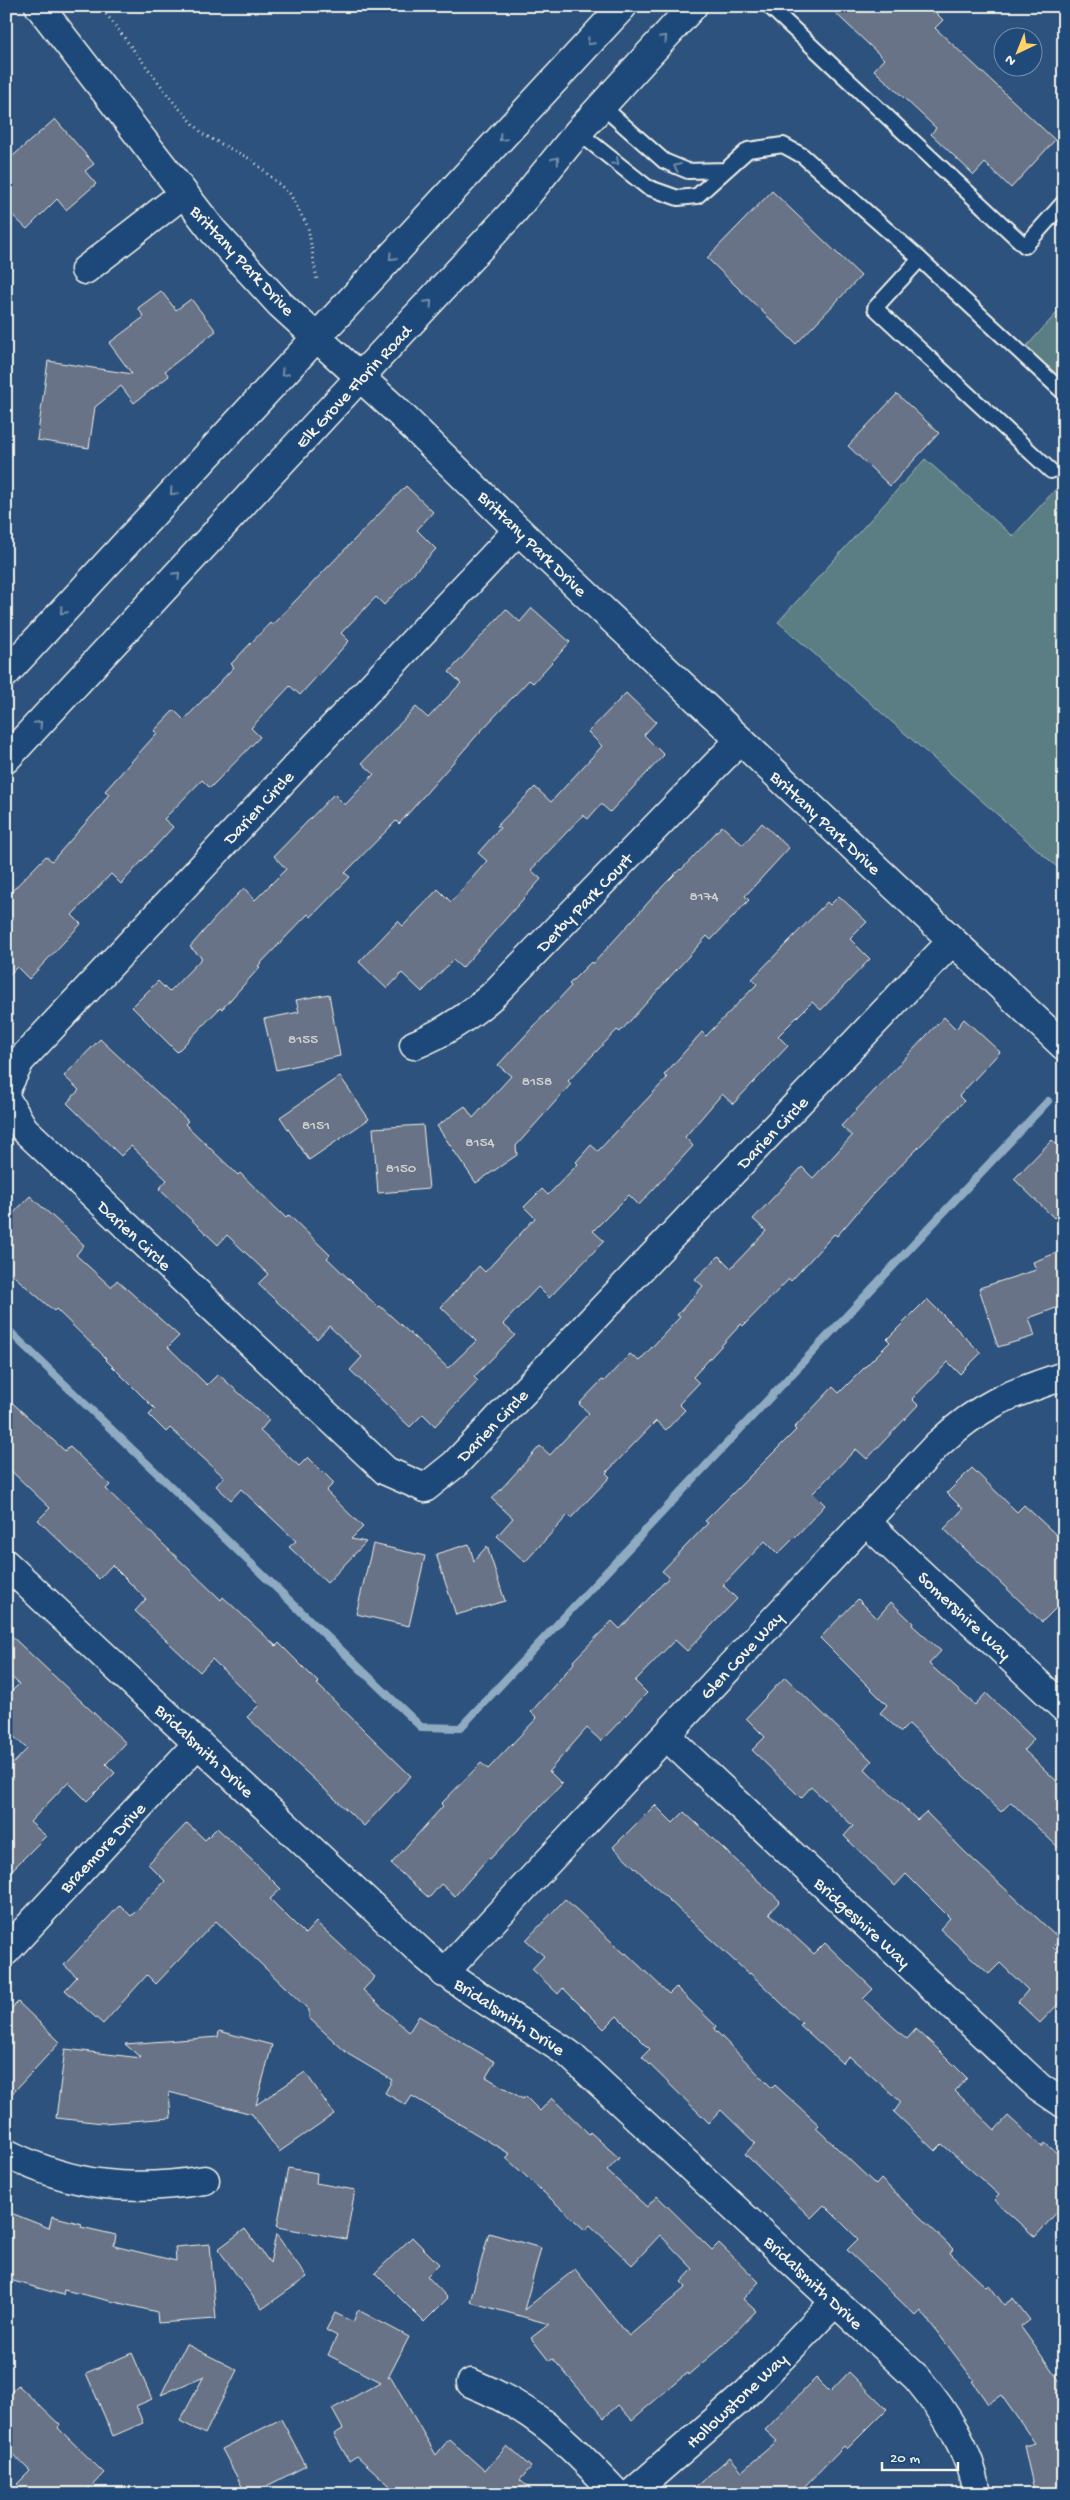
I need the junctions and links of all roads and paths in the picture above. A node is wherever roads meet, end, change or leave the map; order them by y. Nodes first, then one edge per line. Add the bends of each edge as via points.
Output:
1 (39, 6) edge
2 (100, 6) edge
3 (623, 6) edge
4 (693, 6) edge
5 (768, 6) edge
6 (602, 106) junction
7 (578, 132) junction
8 (725, 170) junction
9 (183, 194) junction
10 (1064, 202) edge
11 (920, 258) junction
12 (85, 270) dead end
13 (317, 280) dead end
14 (318, 338) junction
15 (361, 377) junction
16 (1064, 393) edge
17 (1051, 471) dead end
18 (518, 530) junction
19 (6, 673) edge
20 (740, 740) junction
21 (6, 760) edge
22 (952, 941) junction
23 (414, 1046) dead end
24 (1064, 1046) edge
25 (6, 1089) edge
26 (6, 1099) edge
27 (1064, 1376) edge
28 (866, 1522) junction
29 (6, 1564) edge
30 (1064, 1708) edge
31 (666, 1736) junction
32 (198, 1743) junction
33 (6, 1951) edge
34 (444, 1973) junction
35 (1064, 2104) edge
36 (6, 2153) edge
37 (205, 2180) dead end
38 (836, 2301) junction
39 (471, 2383) dead end
40 (617, 2494) edge
41 (631, 2494) edge
42 (977, 2494) edge

1 - 9 street, Brittany Park Drive
2 - 13 path via 175,104 204,135 252,160 290,194 308,227
3 -> 14 street
6 -> 4 street, Elk Grove Florin Road
5 - 10 lane via 1025,246
6 - 7 street, Elk Grove Florin Road
8 -> 6 lane via 688,171 664,162
7 -> 8 lane via 647,187 678,198 697,196
15 -> 7 street, Elk Grove Florin Road via 514,211
8 - 11 lane via 748,150 784,145 803,156
9 - 12 street
9 - 14 street, Brittany Park Drive via 253,276
11 - 16 lane
11 - 17 lane via 876,308
14 - 15 street, Brittany Park Drive
14 -> 19 street
15 - 18 street, Brittany Park Drive
21 -> 15 street, Elk Grove Florin Road
18 - 20 street, Brittany Park Drive
18 - 25 street, Darien Circle via 20,1061
20 - 22 street, Brittany Park Drive
20 - 23 street, Derby Park Court via 492,996 467,1018
22 - 24 street, Brittany Park Drive
22 - 26 street, Darien Circle via 462,1457 425,1488 386,1471 24,1129
27 - 28 street, Glen Cove Way via 1010,1394 959,1425
28 - 30 street, Somershire Way
28 - 31 street, Glen Cove Way
29 - 32 street, Bridalsmith Drive
31 - 34 street, Glen Cove Way
31 - 35 street, Bridgeshire Way via 1039,2088
32 - 33 street, Braemore Drive
32 - 34 street, Bridalsmith Drive
34 - 38 street, Bridalsmith Drive via 569,2054
36 - 37 street via 54,2174 109,2186 156,2186
38 - 41 street, Hollowstone Way via 747,2393
38 - 42 street, Bridalsmith Drive via 917,2378 936,2402 966,2455
39 - 40 street via 500,2394 546,2424

